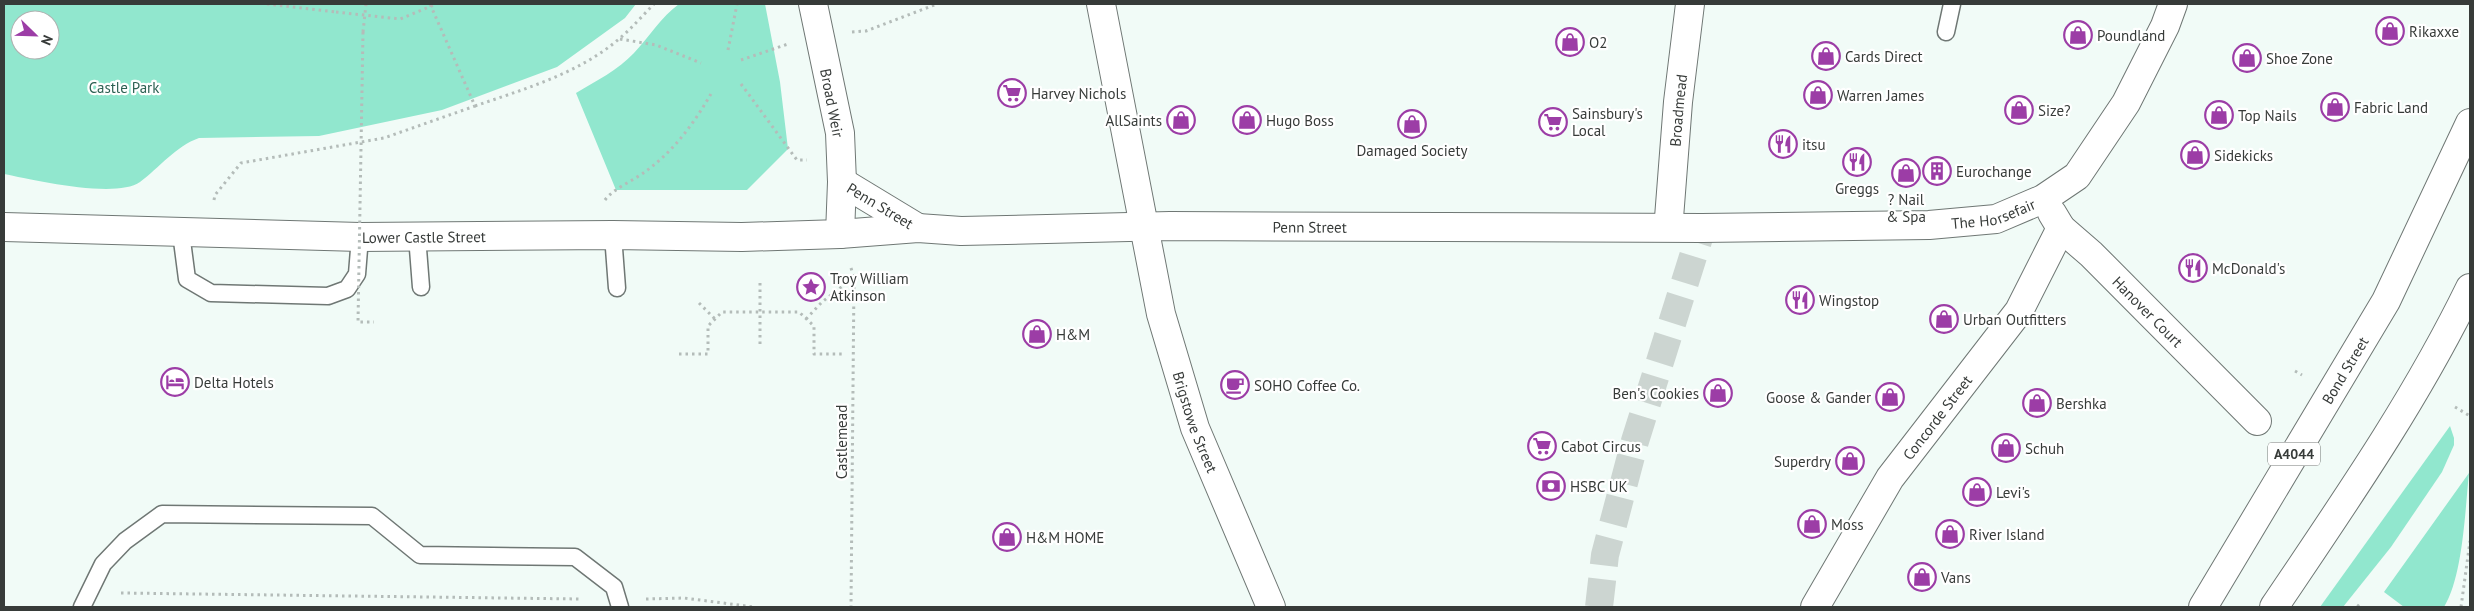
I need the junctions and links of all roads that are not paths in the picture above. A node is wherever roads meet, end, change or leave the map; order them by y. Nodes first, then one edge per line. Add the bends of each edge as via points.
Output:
1 (813, 4) edge
2 (1101, 4) edge
3 (1690, 4) edge
4 (1952, 4) edge
5 (2173, 4) edge
6 (1946, 32) dead end
7 (2470, 123) edge
8 (842, 182) junction
9 (2043, 200) junction
10 (1669, 218) dead end
11 (5, 226) edge
12 (1144, 227) junction
13 (918, 228) junction
14 (1702, 228) joint
15 (2061, 228) junction
16 (193, 233) junction
17 (840, 234) junction
18 (613, 235) junction
19 (417, 236) junction
20 (360, 237) junction
21 (421, 287) dead end
22 (617, 288) dead end
23 (2470, 288) edge
24 (2257, 421) dead end
25 (619, 603) edge
26 (82, 607) edge
27 (1272, 607) edge
28 (1815, 607) edge
29 (2203, 607) edge
30 (2274, 607) edge

1 - 8 main road, Broad Weir via 840,132
2 - 12 main road, Brigstowe Street
3 - 10 main road, Broadmead
4 - 6 lane
5 - 9 main road, The Horsefair via 2126,103 2077,176
7 - 29 main road, Bond Street / A4044 via 2386,301
8 - 13 main road, Penn Street
8 - 17 main road, Broad Weir
9 - 14 main road, The Horsefair via 1996,219 1948,223
9 - 15 main road, Hanover Court
11 - 16 main road, Lower Castle Street
12 - 13 main road, Penn Street via 961,231
12 - 14 main road, Penn Street
12 - 27 main road, Brigstowe Street via 1161,314 1195,428
13 - 17 main road, Penn Street
15 - 24 main road, Hanover Court via 2098,260
15 - 28 main road, Concorde Street via 2019,311 1890,478
16 - 20 main road, Lower Castle Street
16 - 20 lane via 187,279 211,293 328,296 347,289 357,274
17 - 18 main road, Lower Castle Street via 742,237
18 - 19 main road, Lower Castle Street
18 - 22 lane
19 - 20 main road, Lower Castle Street
19 - 21 lane
23 - 30 main road via 2399,420
25 - 26 lane via 614,587 575,557 420,555 372,516 162,514 125,541 103,564

